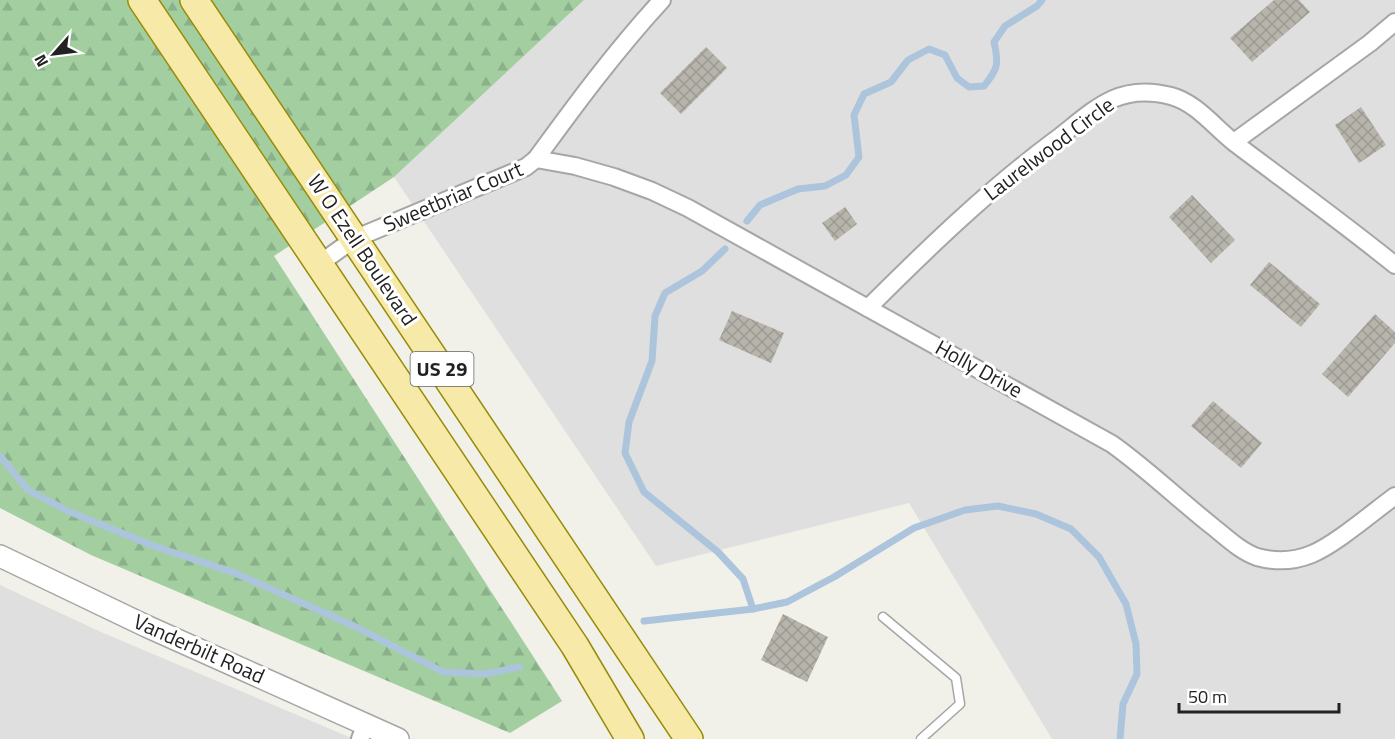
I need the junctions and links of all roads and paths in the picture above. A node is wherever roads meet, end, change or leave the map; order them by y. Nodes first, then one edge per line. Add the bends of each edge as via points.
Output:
1 (142, 0) edge
2 (194, 0) edge
3 (662, 0) edge
4 (1395, 22) edge
5 (1234, 142) junction
6 (536, 159) junction
7 (354, 239) junction
8 (319, 264) junction
9 (1395, 265) edge
10 (868, 308) junction
11 (1395, 496) edge
12 (0, 556) edge
13 (883, 617) dead end
14 (363, 731) edge
15 (399, 739) edge
16 (630, 739) edge
17 (689, 739) edge
18 (921, 739) edge

1 - 8 main road, W O Ezell Boulevard / US 29
2 - 7 main road, W O Ezell Boulevard / US 29
3 - 6 street, Sweetbriar Court via 589,87
4 - 5 street
5 - 9 street, Laurelwood Circle
5 - 10 street, Laurelwood Circle via 1191,105 1173,96 1154,92 1114,98 978,203
6 - 7 street, Sweetbriar Court via 514,173
6 - 10 street, Holly Drive via 595,171 651,191
7 - 8 street, Sweetbriar Court
7 - 17 main road, W O Ezell Boulevard / US 29
8 - 16 main road, W O Ezell Boulevard / US 29 via 569,637
10 - 11 street, Holly Drive via 1112,444 1241,549 1258,557 1295,559 1313,554
12 - 14 street, Vanderbilt Road
13 - 18 lane via 956,678 960,704
14 - 15 street, Vanderbilt Road

